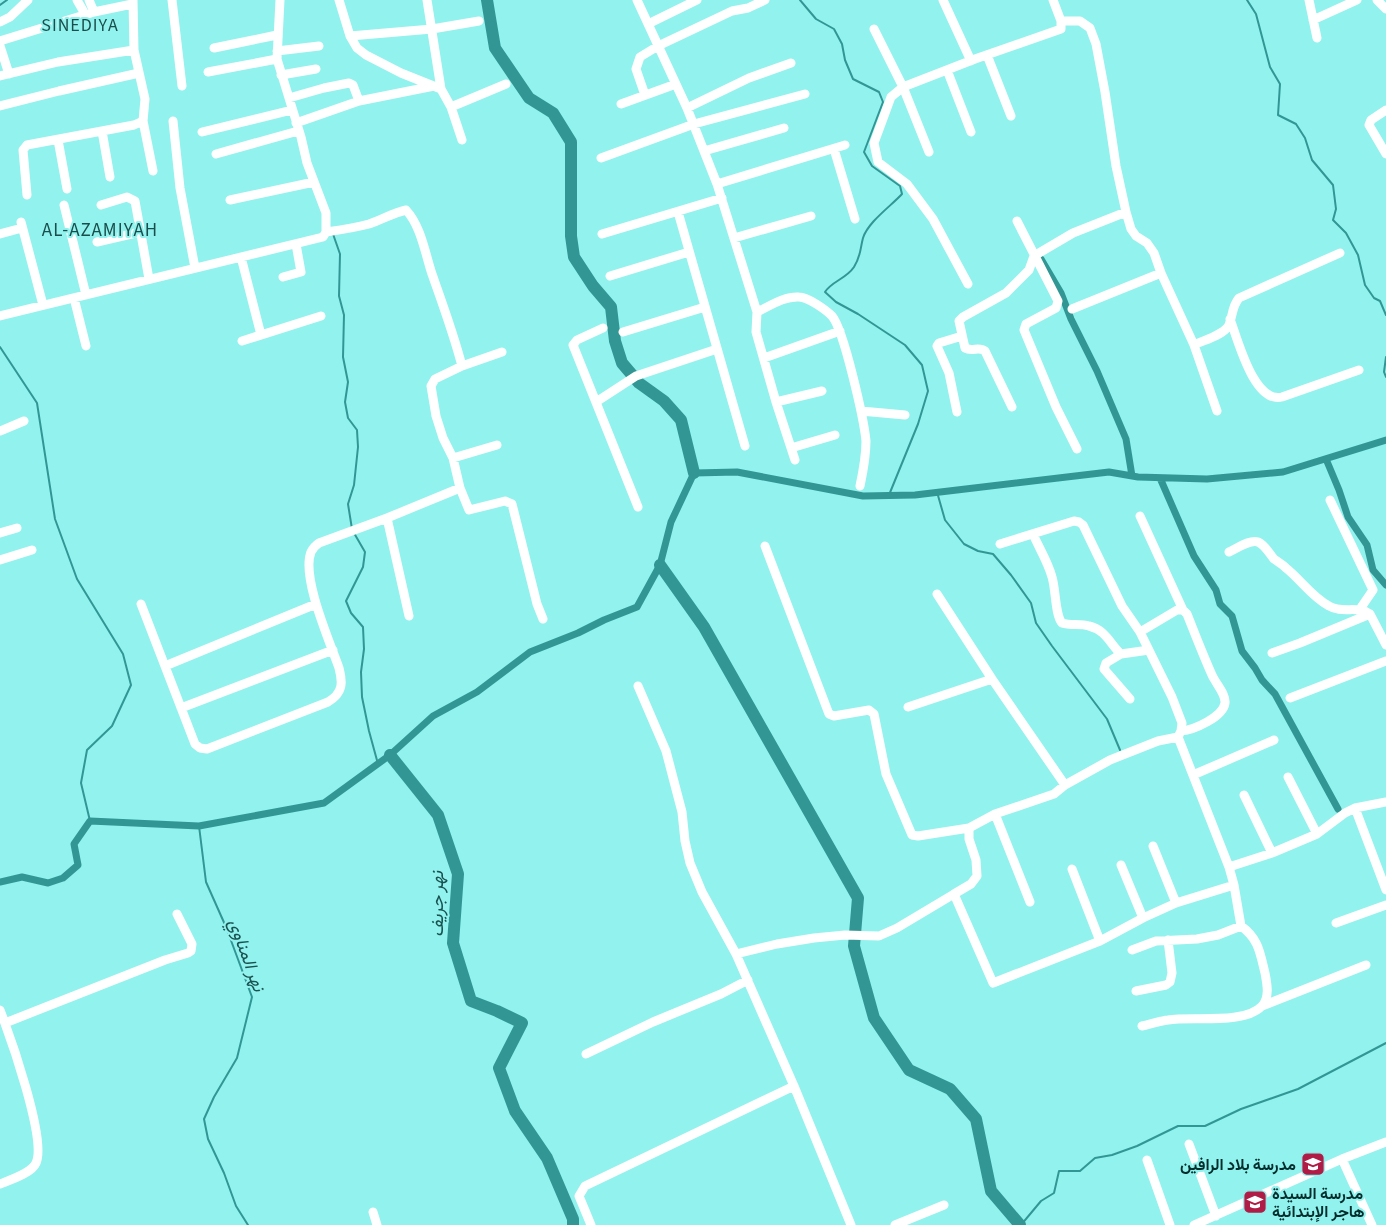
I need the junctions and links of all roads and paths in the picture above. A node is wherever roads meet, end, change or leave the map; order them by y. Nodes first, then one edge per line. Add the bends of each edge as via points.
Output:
1 (28, 0) edge
2 (76, 0) edge
3 (89, 0) edge
4 (172, 0) edge
5 (280, 0) edge
6 (339, 0) edge
7 (427, 0) edge
8 (638, 0) edge
9 (697, 0) edge
10 (765, 0) edge
11 (943, 0) edge
12 (1053, 0) edge
13 (1309, 0) edge
14 (1357, 0) edge
15 (1377, 0) edge
16 (132, 2) edge
17 (1386, 9) edge
18 (89, 13) junction
19 (1313, 20) junction
20 (478, 21) dead end
21 (1061, 21) junction
22 (0, 22) edge
23 (648, 24) junction
24 (432, 29) junction
25 (874, 29) dead end
26 (277, 36) junction
27 (350, 36) junction
28 (1317, 38) dead end
29 (0, 41) edge
30 (0, 46) edge
31 (319, 46) dead end
32 (658, 46) junction
33 (214, 48) dead end
34 (134, 50) junction
35 (277, 55) junction
36 (987, 55) junction
37 (971, 61) junction
38 (791, 64) dead end
39 (316, 69) dead end
40 (946, 70) junction
41 (208, 72) dead end
42 (140, 73) junction
43 (4, 75) edge
44 (281, 75) junction
45 (506, 84) dead end
46 (676, 84) junction
47 (182, 86) dead end
48 (437, 87) junction
49 (903, 88) junction
50 (805, 94) dead end
51 (645, 95) junction
52 (289, 98) junction
53 (359, 101) junction
54 (621, 104) dead end
55 (0, 106) edge
56 (450, 107) junction
57 (687, 108) junction
58 (292, 110) junction
59 (1386, 110) edge
60 (1011, 116) dead end
61 (142, 121) junction
62 (173, 121) dead end
63 (694, 124) junction
64 (297, 127) junction
65 (784, 128) dead end
66 (102, 131) junction
67 (202, 132) dead end
68 (972, 132) dead end
69 (58, 140) junction
70 (462, 140) dead end
71 (845, 145) dead end
72 (834, 149) junction
73 (704, 151) junction
74 (929, 152) dead end
75 (216, 154) dead end
76 (1386, 154) edge
77 (601, 158) dead end
78 (153, 171) dead end
79 (110, 177) dead end
80 (314, 182) junction
81 (717, 184) junction
82 (67, 189) dead end
83 (27, 195) dead end
84 (722, 198) junction
85 (230, 200) dead end
86 (64, 205) dead end
87 (100, 205) dead end
88 (678, 212) junction
89 (1126, 212) junction
90 (811, 216) dead end
91 (856, 219) dead end
92 (1017, 221) dead end
93 (140, 232) junction
94 (326, 232) junction
95 (0, 234) edge
96 (602, 234) dead end
97 (734, 238) junction
98 (97, 242) dead end
99 (296, 244) junction
100 (689, 252) junction
101 (1340, 253) dead end
102 (1034, 256) junction
103 (240, 257) junction
104 (194, 268) junction
105 (1161, 273) junction
106 (610, 276) dead end
107 (284, 277) dead end
108 (149, 279) junction
109 (968, 284) dead end
110 (86, 295) junction
111 (74, 298) junction
112 (43, 305) junction
113 (705, 307) junction
114 (1072, 309) dead end
115 (757, 312) junction
116 (0, 316) edge
117 (321, 316) dead end
118 (1230, 319) junction
119 (603, 328) dead end
120 (840, 331) junction
121 (623, 332) dead end
122 (261, 335) junction
123 (962, 336) junction
124 (242, 340) dead end
125 (1194, 345) junction
126 (86, 346) dead end
127 (717, 349) junction
128 (502, 352) dead end
129 (764, 358) junction
130 (462, 366) junction
131 (1359, 370) dead end
132 (822, 391) dead end
133 (596, 402) junction
134 (776, 402) junction
135 (1012, 407) dead end
136 (861, 411) junction
137 (956, 412) dead end
138 (1217, 412) dead end
139 (905, 414) dead end
140 (24, 421) dead end
141 (0, 431) edge
142 (835, 435) dead end
143 (498, 445) dead end
144 (745, 446) dead end
145 (791, 448) junction
146 (1077, 449) dead end
147 (453, 458) junction
148 (794, 460) dead end
149 (860, 486) dead end
150 (460, 488) junction
151 (1330, 500) dead end
152 (638, 507) dead end
153 (1140, 516) dead end
154 (387, 518) junction
155 (17, 528) dead end
156 (0, 533) edge
157 (1033, 534) junction
158 (1000, 544) dead end
159 (765, 546) dead end
160 (32, 550) dead end
161 (1229, 552) dead end
162 (0, 560) edge
163 (937, 594) dead end
164 (141, 604) dead end
165 (316, 604) junction
166 (1360, 609) junction
167 (1183, 610) junction
168 (1370, 614) junction
169 (409, 616) dead end
170 (543, 620) dead end
171 (1140, 632) junction
172 (1386, 646) edge
173 (333, 650) junction
174 (1149, 650) junction
175 (1272, 653) dead end
176 (1121, 654) junction
177 (1386, 661) edge
178 (165, 666) junction
179 (992, 679) junction
180 (638, 686) dead end
181 (1290, 698) dead end
182 (1130, 699) dead end
183 (908, 707) dead end
184 (182, 708) junction
185 (1179, 734) junction
186 (1274, 740) dead end
187 (1193, 775) junction
188 (1288, 777) dead end
189 (1065, 786) junction
190 (1244, 795) dead end
191 (1386, 802) edge
192 (1355, 808) junction
193 (995, 814) junction
194 (969, 828) junction
195 (1317, 834) junction
196 (1153, 846) dead end
197 (1272, 853) junction
198 (1121, 865) dead end
199 (1229, 867) junction
200 (1072, 869) dead end
201 (1234, 885) junction
202 (1386, 890) edge
203 (954, 894) junction
204 (1030, 902) dead end
205 (1176, 903) junction
206 (1386, 905) edge
207 (176, 914) dead end
208 (1142, 918) junction
209 (1336, 923) dead end
210 (1242, 926) junction
211 (1168, 940) junction
212 (1100, 941) junction
213 (1132, 950) dead end
214 (736, 954) junction
215 (1366, 965) dead end
216 (748, 980) junction
217 (1136, 991) dead end
218 (1262, 1006) junction
219 (0, 1010) edge
220 (5, 1024) junction
221 (1142, 1026) dead end
222 (586, 1054) dead end
223 (794, 1086) junction
224 (1386, 1142) edge
225 (1189, 1144) dead end
226 (1342, 1159) junction
227 (1146, 1160) dead end
228 (0, 1184) edge
229 (944, 1206) dead end
230 (373, 1212) dead end
231 (1216, 1216) junction
232 (377, 1225) edge
233 (591, 1225) edge
234 (852, 1225) edge
235 (894, 1225) edge
236 (1170, 1225) edge
237 (1194, 1225) edge
238 (1372, 1225) edge

1 - 22 street
2 - 18 street
3 - 18 street
4 - 47 street
5 - 26 street
6 - 27 street
7 - 24 street
8 - 23 street
9 - 23 street
10 - 32 street via 732,11
11 - 37 street
12 - 21 street
13 - 19 street
14 - 19 street
15 - 17 street
16 - 18 street
16 - 34 street
18 - 29 street
19 - 28 street
20 - 24 street
21 - 36 street via 1060,29
21 - 89 street via 1080,21 1090,28 1096,44
23 - 32 street
24 - 27 street
24 - 48 street
25 - 49 street
26 - 33 street
26 - 35 street
27 - 48 street via 366,55
30 - 43 street
31 - 35 street
32 - 46 street
32 - 51 street via 640,57 636,69
34 - 42 street
34 - 43 street via 58,62
35 - 41 street
35 - 44 street
36 - 37 street
36 - 60 street
37 - 40 street
38 - 57 street via 749,78
39 - 44 street
40 - 49 street
40 - 68 street
42 - 55 street
42 - 61 street via 145,99
44 - 52 street
45 - 56 street
46 - 51 street
46 - 57 street
48 - 53 street
48 - 56 street
49 - 74 street
49 - 109 street via 891,97 874,143 878,162 908,184 933,219
50 - 63 street
51 - 54 street
52 - 53 street via 349,83 353,85
52 - 58 street
53 - 64 street
56 - 70 street
57 - 63 street
58 - 64 street
58 - 67 street
59 - 76 street via 1368,125
61 - 66 street
61 - 78 street
62 - 104 street via 180,188
63 - 73 street
63 - 77 street
64 - 75 street
64 - 80 street
65 - 73 street
66 - 69 street
66 - 79 street
69 - 82 street
69 - 83 street via 24,147
71 - 72 street
72 - 81 street
72 - 91 street
73 - 81 street
80 - 85 street
80 - 94 street via 326,213
81 - 84 street
84 - 88 street
84 - 97 street
86 - 110 street
87 - 93 street via 131,198
88 - 96 street
88 - 100 street
89 - 102 street via 1073,233
89 - 105 street via 1131,229 1154,253
90 - 97 street
92 - 102 street
93 - 98 street
93 - 108 street
94 - 99 street via 323,237
94 - 130 street via 370,223 406,210 412,216 422,241
95 - 112 street via 21,225
97 - 115 street
99 - 103 street
99 - 107 street via 301,272
100 - 106 street
100 - 113 street
101 - 118 street via 1239,298
102 - 123 street via 1029,270 1006,293 960,319
102 - 146 street via 1058,305 1026,324 1024,330
103 - 104 street
103 - 122 street
104 - 108 street
105 - 114 street
105 - 125 street
108 - 110 street
110 - 111 street
111 - 112 street
111 - 126 street
112 - 116 street
113 - 121 street
113 - 127 street
115 - 120 street via 781,300 801,296 819,305 832,317
115 - 129 street via 756,332
117 - 122 street
118 - 125 street via 1225,330
118 - 131 street via 1254,379 1272,398
119 - 133 street via 573,344
120 - 129 street
120 - 136 street
122 - 124 street
123 - 135 street via 965,348 984,351
123 - 137 street via 937,346 948,373
125 - 138 street
127 - 133 street via 636,376
127 - 144 street
128 - 130 street
129 - 134 street
130 - 147 street via 435,380 431,386 436,416
132 - 134 street
133 - 152 street
134 - 145 street
136 - 139 street
136 - 149 street via 866,441
140 - 141 street
142 - 145 street
143 - 147 street
145 - 148 street
147 - 150 street
150 - 154 street
150 - 170 street via 469,510 505,501 512,504
151 - 166 street via 1372,586 1371,594
153 - 167 street
154 - 165 street via 319,543 311,552 309,564
154 - 169 street
155 - 156 street
157 - 158 street
157 - 171 street via 1079,522 1122,606
157 - 176 street via 1052,577 1058,618 1062,623 1099,630 1108,636
159 - 194 street via 829,714 869,710 874,714 886,774 912,835
160 - 162 street
161 - 166 street via 1258,542 1330,607
163 - 179 street
164 - 178 street
165 - 173 street
165 - 178 street
166 - 168 street
167 - 171 street via 1177,610
167 - 185 street via 1225,698 1225,706 1218,714
168 - 172 street
168 - 175 street
171 - 174 street
173 - 184 street
173 - 184 street via 343,680 341,691 334,699 319,706 207,749 195,744
174 - 176 street
174 - 185 street via 1178,711 1182,723
176 - 182 street via 1106,663 1104,669
177 - 181 street
178 - 184 street
179 - 183 street
179 - 189 street
180 - 214 street via 666,751 682,812 690,863
185 - 187 street
185 - 189 street via 1110,760
186 - 187 street
187 - 199 street
188 - 195 street
189 - 193 street via 1054,794
190 - 197 street
191 - 192 street
192 - 195 street
192 - 202 street
193 - 194 street
193 - 204 street
194 - 203 street via 976,876 971,884
195 - 197 street
196 - 205 street
197 - 199 street
198 - 208 street
199 - 201 street
200 - 212 street
201 - 205 street
201 - 210 street
203 - 212 street via 993,982
203 - 214 street via 879,936 814,938
205 - 208 street
206 - 209 street
207 - 220 street via 192,944 188,953
208 - 212 street
210 - 211 street via 1218,935
210 - 218 street via 1252,934 1259,949 1268,990
211 - 213 street
211 - 217 street via 1170,982
214 - 216 street
215 - 218 street
216 - 222 street
216 - 223 street
218 - 221 street via 1250,1014 1224,1019 1169,1020
219 - 220 street
220 - 228 street via 35,1120 38,1156 36,1165
223 - 233 street via 585,1186 579,1196
223 - 234 street
224 - 226 street
225 - 231 street
226 - 231 street
226 - 238 street
227 - 236 street
229 - 235 street
230 - 232 street
231 - 237 street

